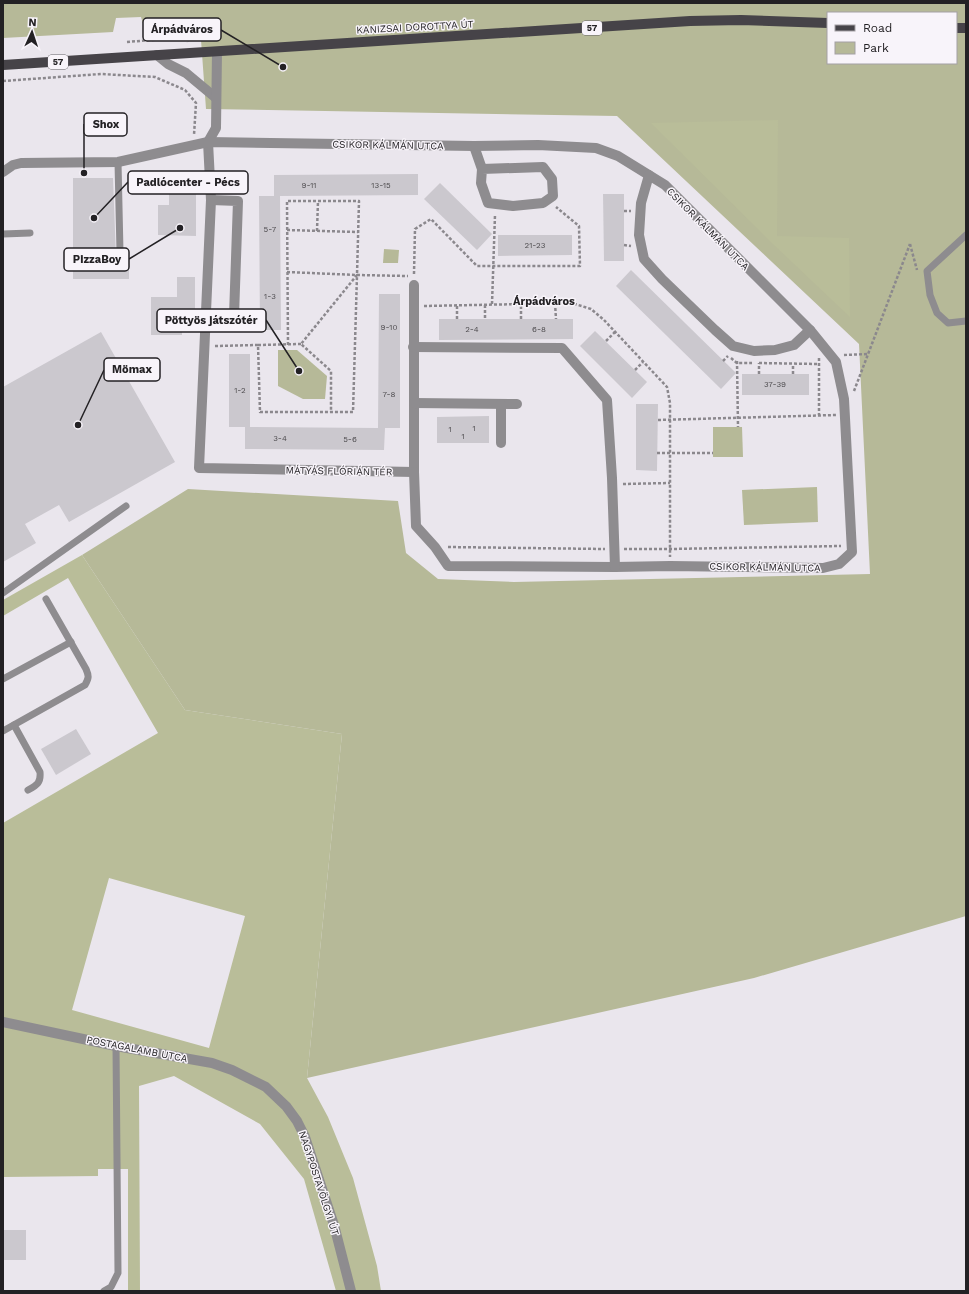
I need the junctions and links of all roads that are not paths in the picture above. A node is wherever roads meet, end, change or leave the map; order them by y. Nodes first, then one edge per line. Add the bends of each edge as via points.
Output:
1 (827, 23) edge
2 (217, 52) junction
3 (157, 55) junction
4 (3, 65) edge
5 (216, 98) junction
6 (208, 142) junction
7 (474, 146) junction
8 (118, 162) junction
9 (482, 169) junction
10 (3, 172) edge
11 (649, 175) junction
12 (211, 200) junction
13 (3, 234) edge
14 (30, 234) dead end
15 (966, 235) edge
16 (120, 252) dead end
17 (415, 280) road end
18 (234, 316) dead end
19 (966, 321) edge
20 (810, 330) junction
21 (413, 347) junction
22 (414, 403) junction
23 (501, 404) junction
24 (517, 404) dead end
25 (501, 443) dead end
26 (414, 472) junction
27 (126, 506) dead end
28 (615, 567) junction
29 (3, 593) edge
30 (46, 599) dead end
31 (71, 642) junction
32 (3, 679) edge
33 (14, 725) junction
34 (3, 732) edge
35 (28, 790) dead end
36 (3, 1022) edge
37 (116, 1046) junction
38 (266, 1087) joint
39 (104, 1291) edge
40 (351, 1291) edge

1 - 2 main road, KANIZSAI DOROTTYA ÚT / 57 via 690,21
2 - 3 main road, KANIZSAI DOROTTYA ÚT / 57
2 - 5 street
3 - 4 main road, KANIZSAI DOROTTYA ÚT / 57
3 - 5 street
5 - 6 street via 216,128
6 - 7 street, CSIKOR KÁLMÁN UTCA
6 - 8 street, CSIKOR KÁLMÁN UTCA
6 - 12 street
7 - 9 street
7 - 11 street, CSIKOR KÁLMÁN UTCA via 538,145 596,148 618,156
8 - 10 street, CSIKOR KÁLMÁN UTCA via 20,163
8 - 16 lane
9 - 9 street via 482,183 488,203 513,206 543,203 553,196 552,179 543,167
11 - 20 street, CSIKOR KÁLMÁN UTCA via 665,185
11 - 20 street via 641,203 639,235 644,259 662,279 733,346 754,351 775,350 794,345
12 - 18 street via 238,201
12 - 26 street, MÁTYÁS FLÓRIÁN TÉR via 199,468
13 - 14 lane
15 - 19 lane via 927,271 930,295 937,313 948,323
17 - 21 street
20 - 28 street, CSIKOR KÁLMÁN UTCA via 836,362 844,399 852,552 839,564 823,568
21 - 22 street
21 - 28 street via 562,348 607,400
22 - 23 street
22 - 26 street
23 - 24 street
23 - 25 street
26 - 28 street, CSIKOR KÁLMÁN UTCA via 416,526 435,546 448,566
27 - 29 lane
30 - 31 lane
31 - 32 lane
31 - 33 lane via 89,675 85,684
33 - 34 lane
33 - 35 lane via 40,772 38,784
36 - 37 street, POSTAGALAMB UTCA
37 - 38 street, POSTAGALAMB UTCA via 212,1064 232,1070
37 - 39 lane via 118,1273 111,1287
38 - 40 street, NAGYPOSTAVÖLGYI ÚT via 286,1106 305,1137 334,1225

